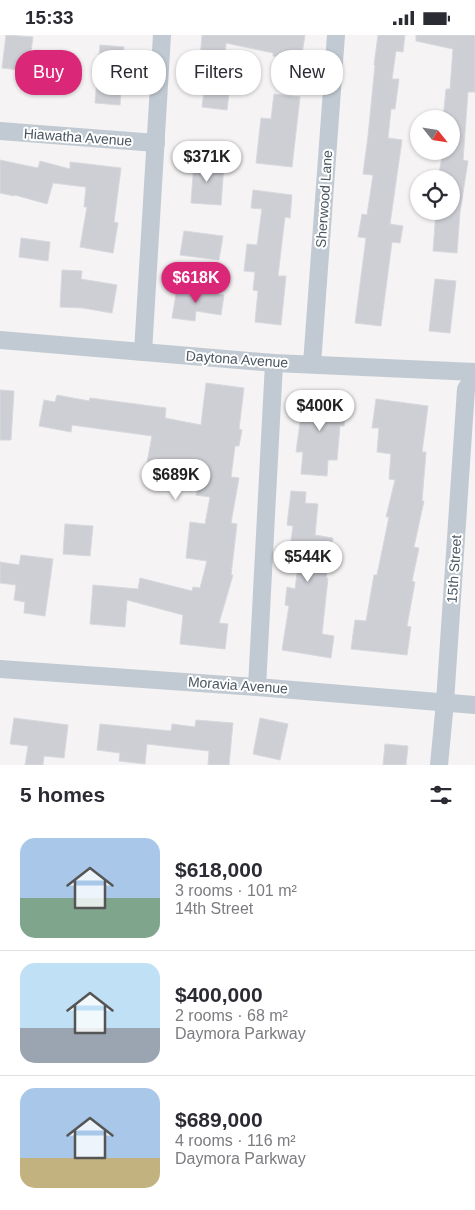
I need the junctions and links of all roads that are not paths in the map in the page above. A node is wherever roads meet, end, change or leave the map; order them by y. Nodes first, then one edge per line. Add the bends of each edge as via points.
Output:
1 (162, 35) edge
2 (336, 35) edge
3 (0, 131) edge
4 (156, 143) junction
5 (0, 340) edge
6 (143, 352) junction
7 (274, 363) junction
8 (312, 364) junction
9 (475, 374) edge
10 (0, 669) edge
11 (257, 687) junction
12 (445, 702) junction
13 (475, 705) edge
14 (439, 765) edge

1 - 4 street
2 - 8 street, Sherwood Lane
3 - 4 street, Hiawatha Avenue
4 - 6 street
5 - 6 street, Daytona Avenue
6 - 7 street, Daytona Avenue
7 - 8 street, Daytona Avenue
7 - 11 street
8 - 9 street, Daytona Avenue
9 - 12 street, 15th Street via 466,389
10 - 11 street, Moravia Avenue
11 - 12 street, Moravia Avenue
12 - 13 street, Moravia Avenue
12 - 14 street, 15th Street

